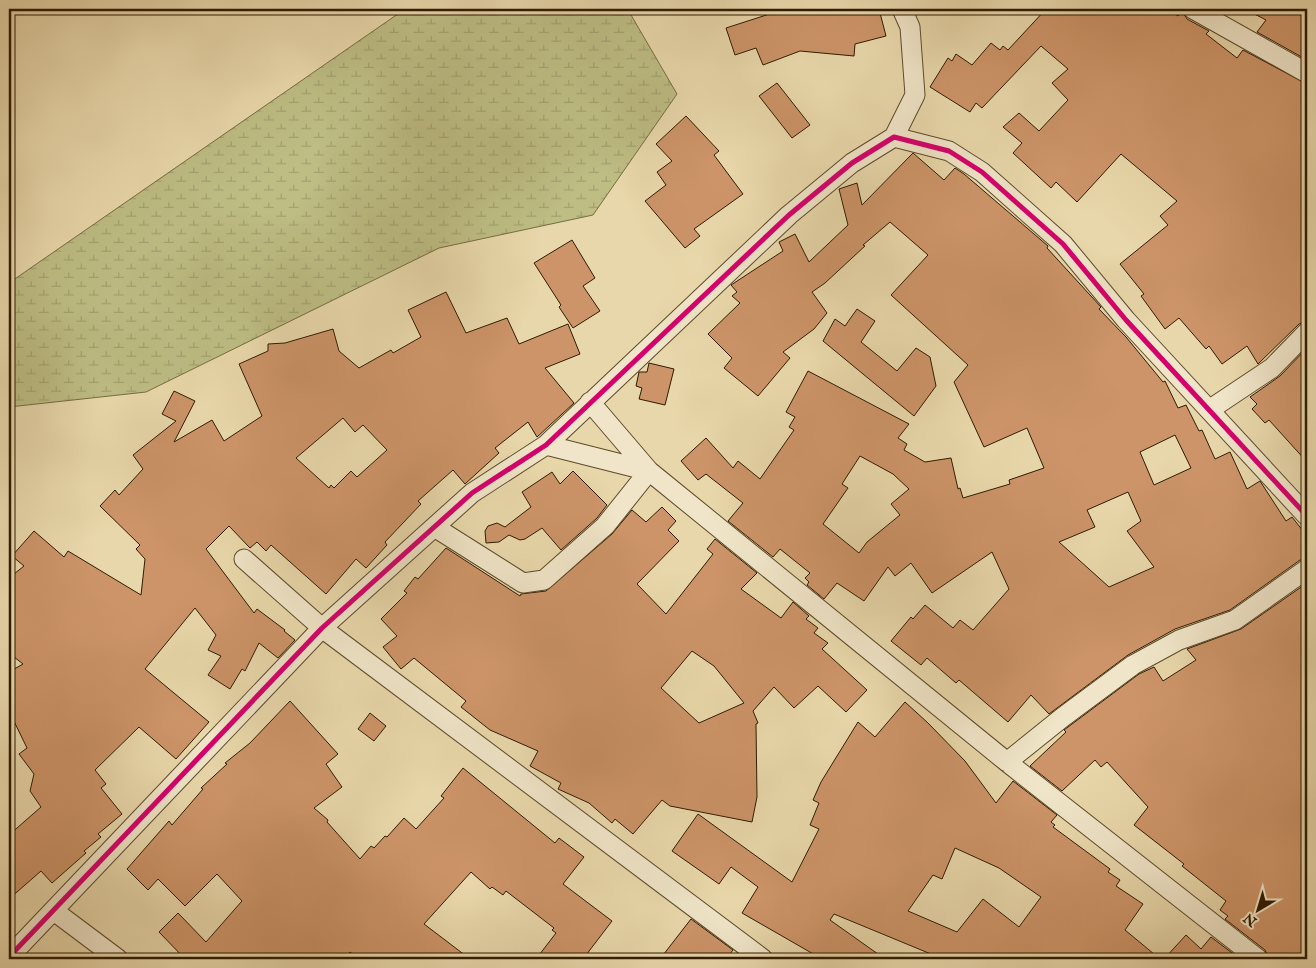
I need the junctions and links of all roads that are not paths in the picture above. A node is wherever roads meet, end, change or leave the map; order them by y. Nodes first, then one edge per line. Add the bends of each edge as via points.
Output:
1 (902, 9) edge
2 (1193, 9) edge
3 (1307, 73) edge
4 (894, 137) junction
5 (1307, 332) edge
6 (590, 402) junction
7 (1209, 410) junction
8 (546, 445) junction
9 (649, 471) junction
10 (1307, 516) edge
11 (436, 528) junction
12 (244, 559) dead end
13 (1307, 569) edge
14 (322, 628) junction
15 (1007, 762) junction
16 (54, 911) junction
17 (9, 955) edge
18 (118, 959) edge
19 (763, 959) edge
20 (1258, 959) edge

1 - 4 street via 910,27 915,95
2 - 3 street
4 - 6 street via 852,163 789,215
4 - 7 street via 948,151 982,172 1063,244 1126,320
5 - 7 street via 1272,368
6 - 8 street
6 - 9 street
7 - 10 street
8 - 9 street
8 - 11 street via 472,493
9 - 11 street via 606,526 544,580 523,583
9 - 15 street
11 - 14 street
12 - 14 street
13 - 15 street via 1235,620 1178,640 1133,665
14 - 16 street
14 - 19 street
15 - 20 street
16 - 17 street
16 - 18 street

